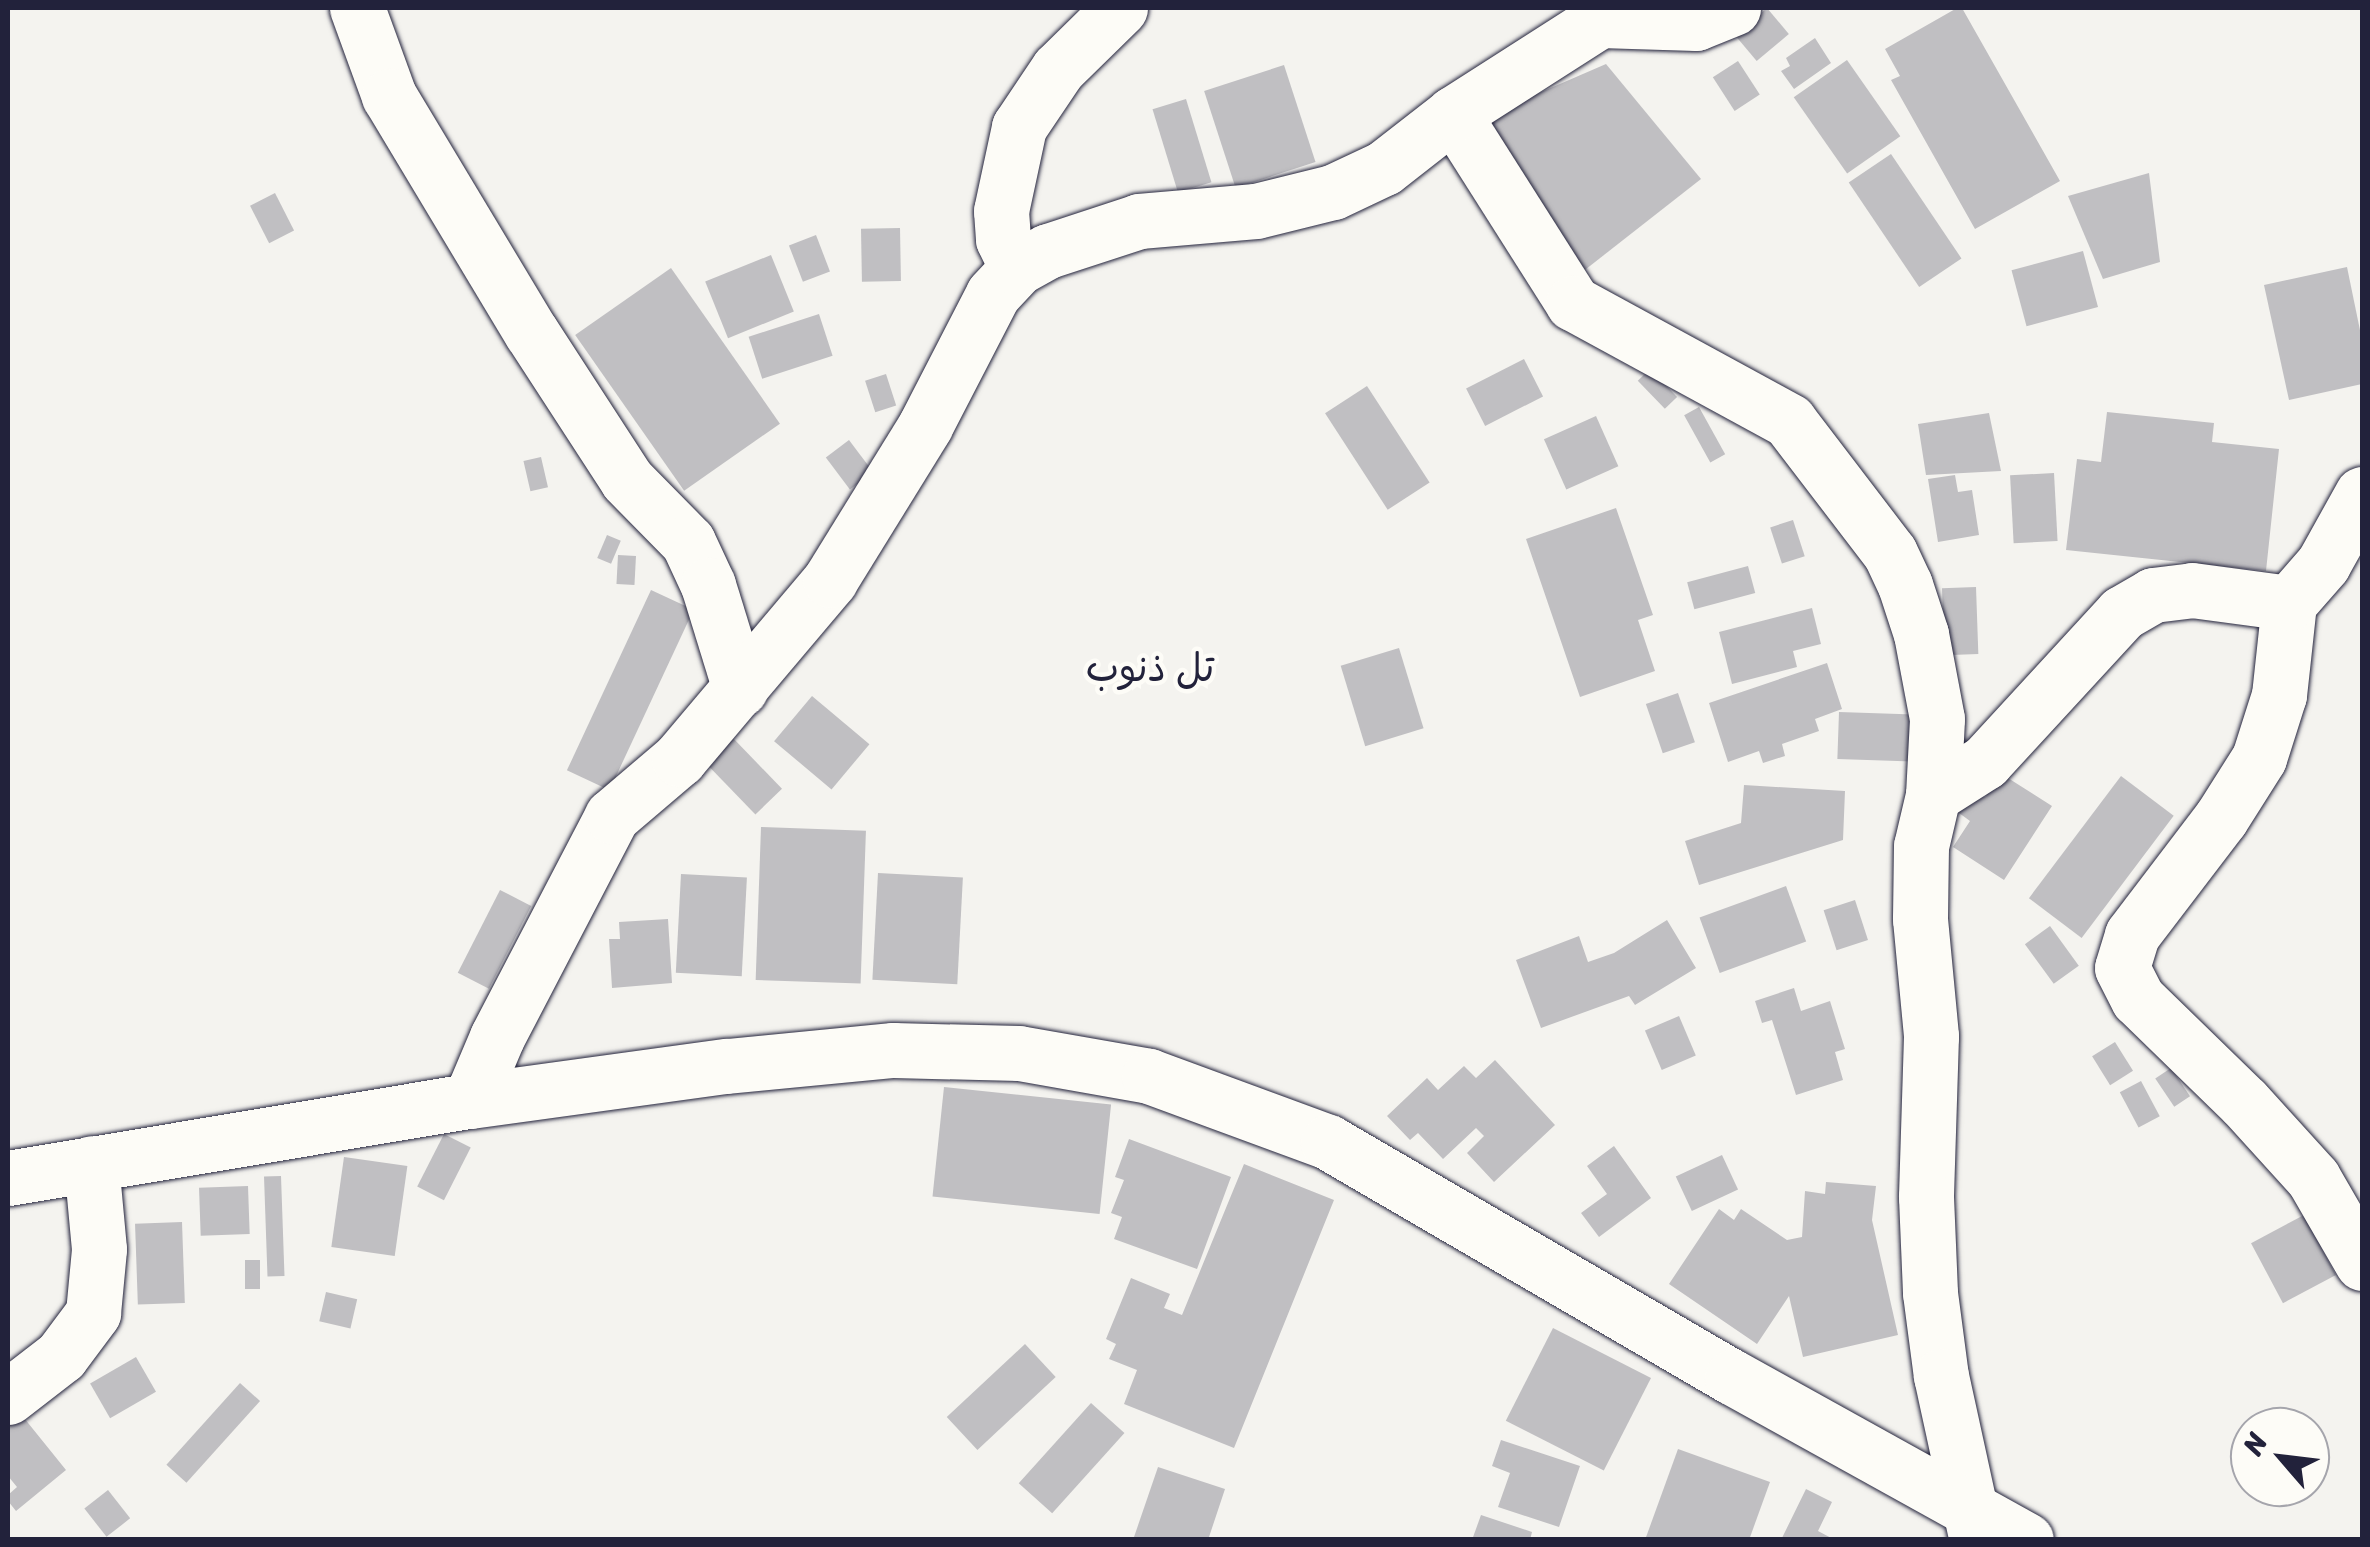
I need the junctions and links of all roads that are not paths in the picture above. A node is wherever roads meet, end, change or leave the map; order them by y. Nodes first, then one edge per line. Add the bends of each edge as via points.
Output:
1 (357, 8) edge
2 (1120, 8) edge
3 (1733, 8) edge
4 (1452, 114) junction
5 (1017, 268) junction
6 (2362, 494) edge
7 (2289, 604) junction
8 (740, 689) junction
9 (1933, 795) junction
10 (470, 1102) junction
11 (91, 1163) junction
12 (8, 1178) edge
13 (2362, 1263) edge
14 (8, 1397) edge
15 (1974, 1526) edge
16 (2026, 1540) edge

1 - 8 street via 388,96 530,332 627,480 688,542
2 - 5 street via 1058,69 1020,127 1001,211 1003,239
3 - 4 street via 1696,24 1600,20
4 - 5 street via 1384,168 1333,192 1256,211 1139,222
4 - 9 street via 1574,303 1789,422 1890,553 1921,634 1934,702
5 - 8 street via 994,294 878,508 830,580
6 - 7 street via 2324,564
7 - 9 street via 2192,590 2154,595 2122,612 1994,753
7 - 13 street via 2279,695 2259,758 2132,935 2122,968 2138,998 2312,1178
8 - 10 street via 679,759 612,816 496,1037
9 - 15 street via 1921,846 1920,900 1931,1036 1930,1294
10 - 11 street
10 - 15 street via 893,1050 1019,1053 1150,1076 1328,1142
11 - 12 street
11 - 14 street via 99,1249 93,1313 61,1356
15 - 16 street

